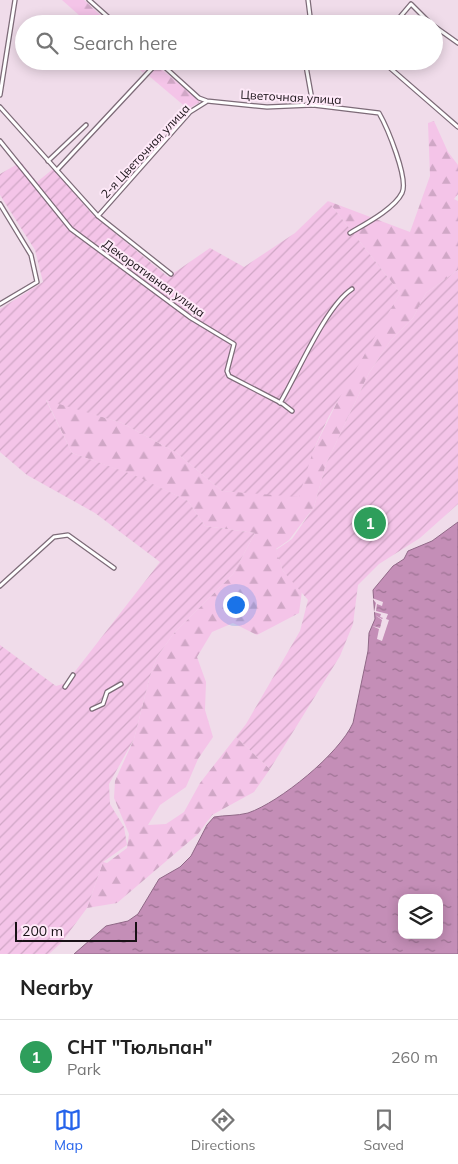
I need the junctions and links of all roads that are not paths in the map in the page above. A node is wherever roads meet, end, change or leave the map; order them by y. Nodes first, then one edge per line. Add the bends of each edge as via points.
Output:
1 (15, 0) edge
2 (89, 0) edge
3 (308, 0) edge
4 (106, 15) edge
5 (310, 15) edge
6 (402, 15) edge
7 (423, 15) edge
8 (443, 33) edge
9 (458, 44) edge
10 (151, 70) edge
11 (167, 70) edge
12 (307, 70) edge
13 (392, 70) edge
14 (0, 95) edge
15 (207, 102) junction
16 (313, 105) junction
17 (0, 107) edge
18 (86, 125) dead end
19 (458, 127) edge
20 (0, 141) edge
21 (48, 161) junction
22 (57, 170) junction
23 (0, 204) edge
24 (98, 216) junction
25 (350, 233) dead end
26 (171, 274) dead end
27 (352, 289) dead end
28 (0, 304) edge
29 (280, 402) junction
30 (292, 411) dead end
31 (114, 568) dead end
32 (0, 586) edge
33 (73, 675) dead end
34 (121, 684) dead end
35 (64, 687) dead end
36 (92, 710) dead end

1 - 14 street
2 - 4 street
3 - 5 street
6 - 7 street via 411,4
8 - 9 street
10 - 22 street
11 - 15 street
12 - 16 street
13 - 19 street
15 - 16 street, Цветочная улица via 267,107
15 - 24 street, 2-я Цветочная улица via 190,112
16 - 25 street, Цветочная улица via 379,113 397,155 404,187 402,194 381,215
17 - 21 street
18 - 21 street
20 - 29 street, Декоративная улица via 71,228 191,318 234,344 227,371 229,376
21 - 22 street
22 - 24 street
23 - 28 street via 31,255 37,282
24 - 26 street
27 - 29 street via 328,317
29 - 30 street, Декоративная улица
31 - 32 street via 68,535 54,536
33 - 35 street
34 - 36 street via 107,692 103,704

